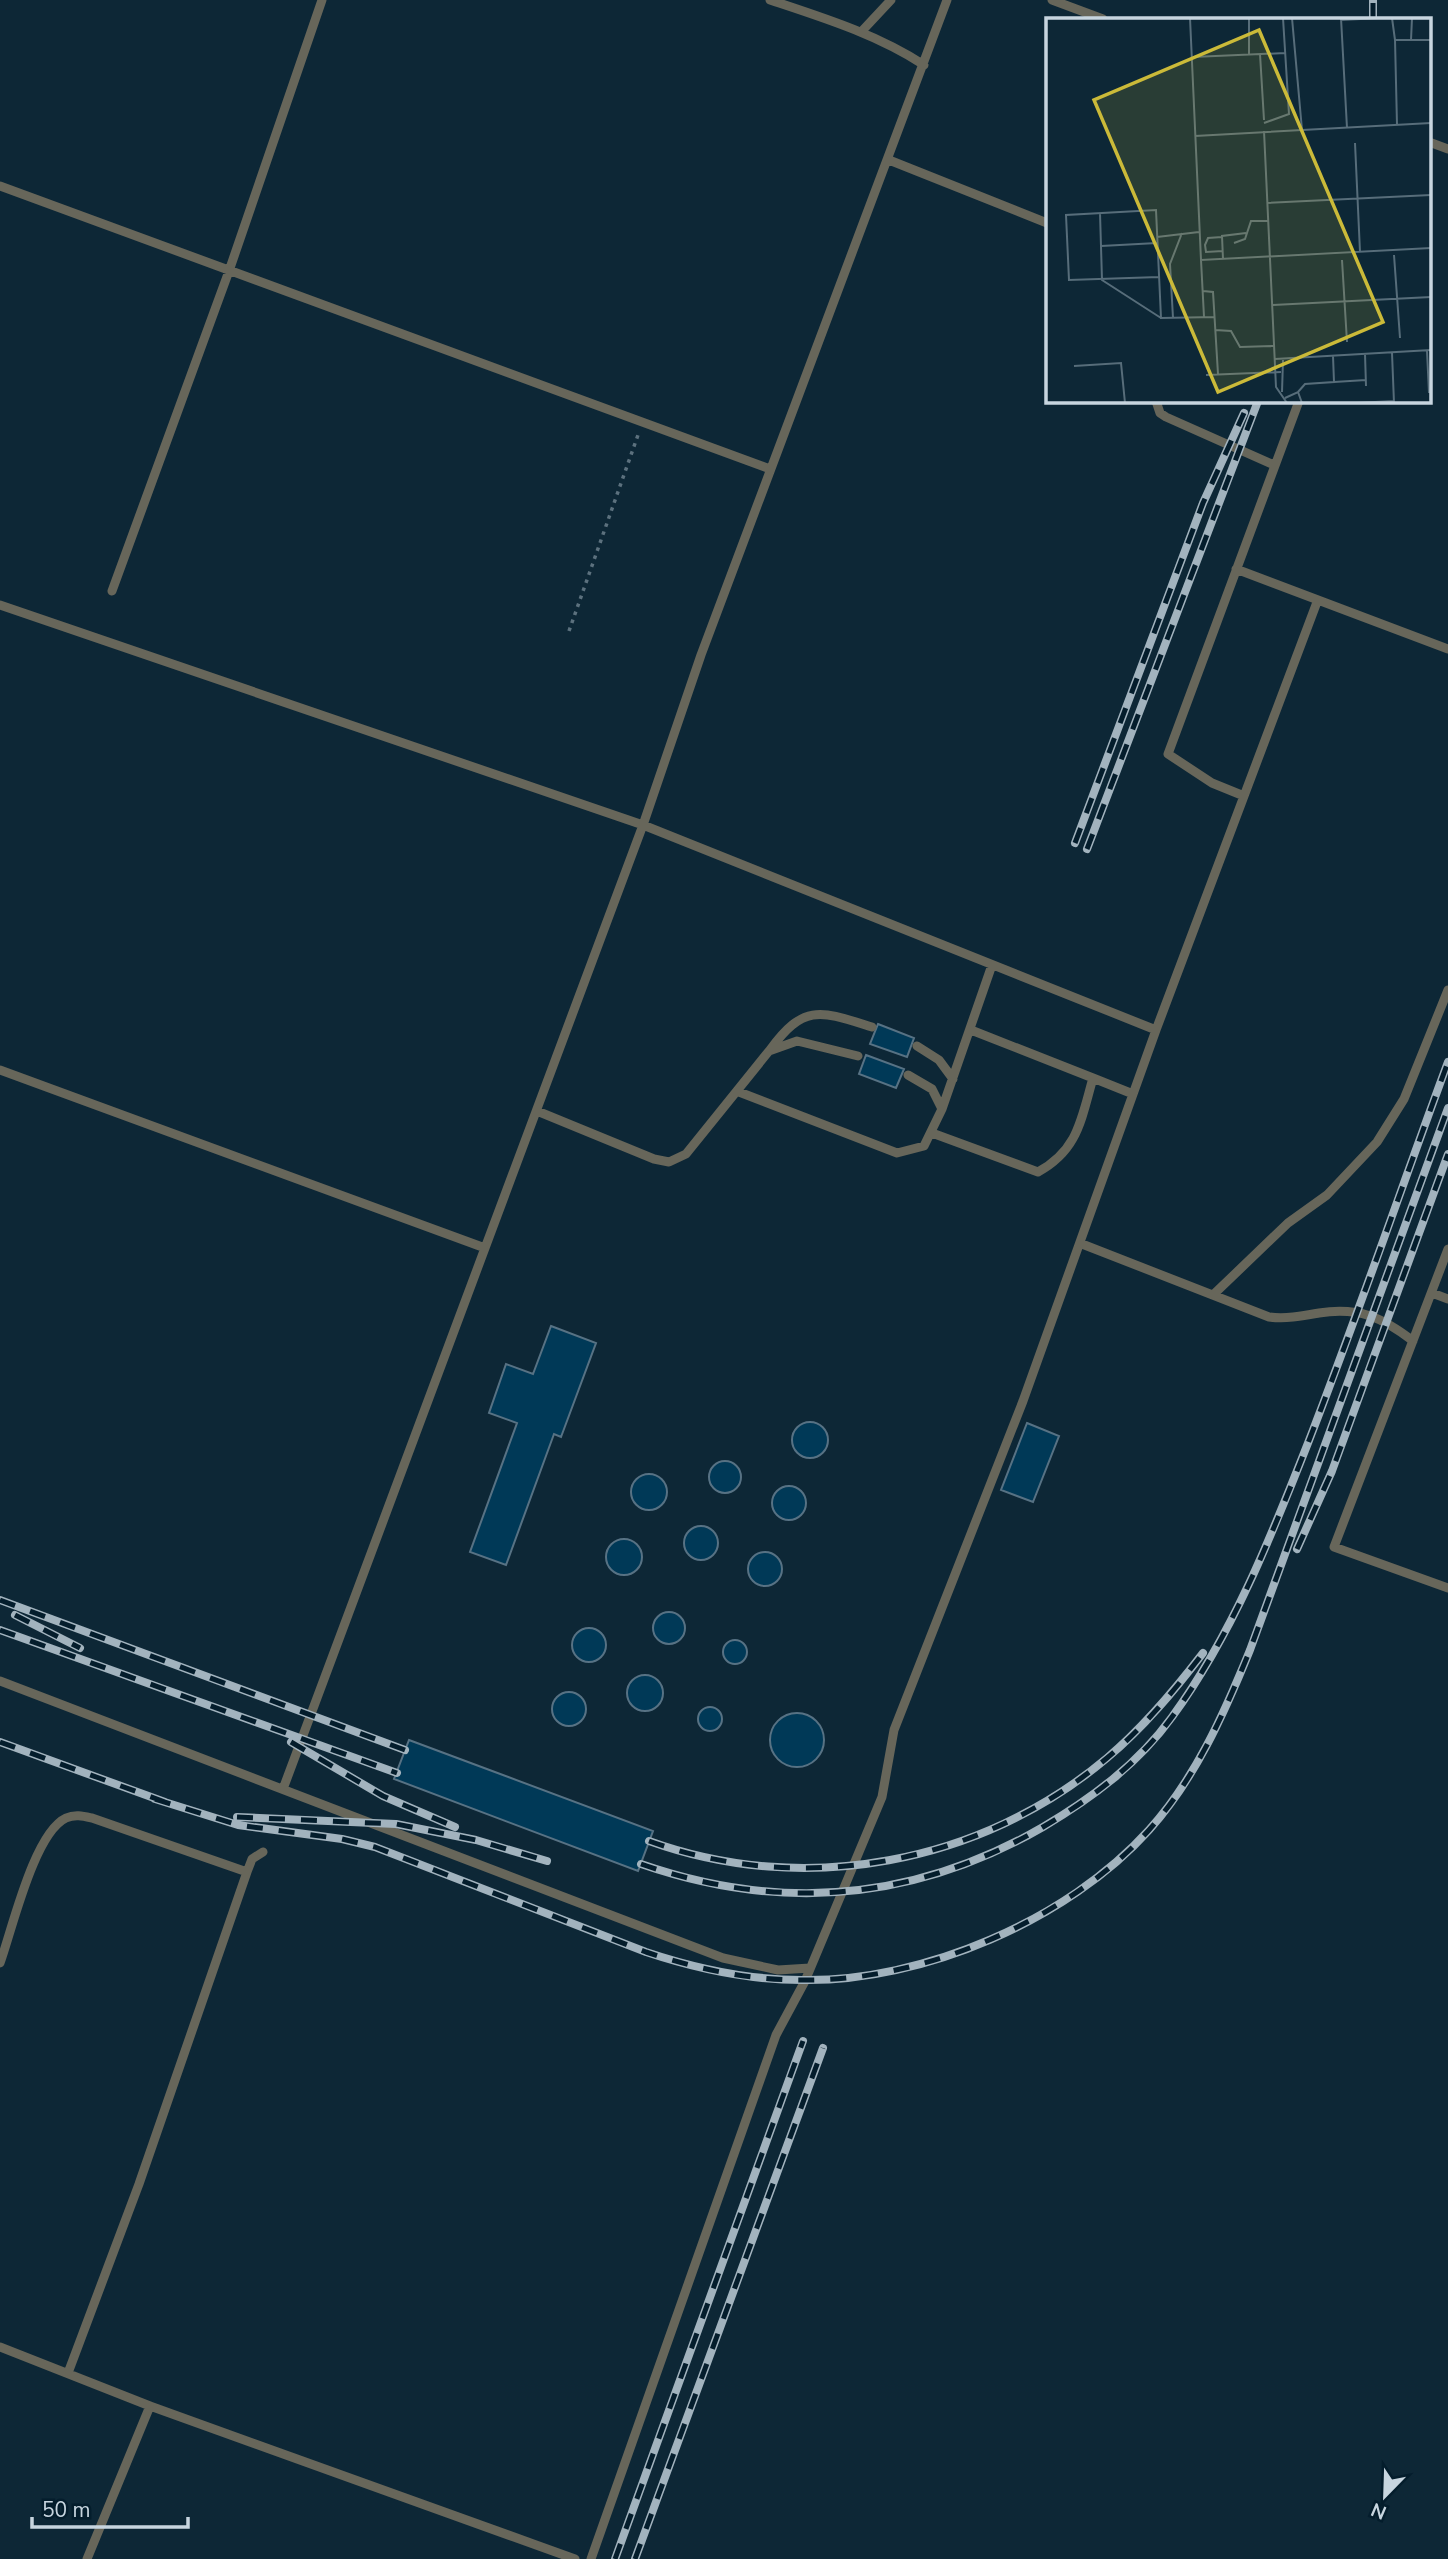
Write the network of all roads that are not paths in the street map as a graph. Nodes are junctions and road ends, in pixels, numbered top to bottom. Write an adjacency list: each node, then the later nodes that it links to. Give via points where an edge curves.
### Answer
1 (322, 0): 14 (lane)
2 (769, 0): 7 (lane)
3 (891, 0): 7 (lane)
4 (947, 0): 8 (lane)
5 (1052, 0): 6 (lane)
6 (1100, 18)
7 (862, 31): 8 (lane)
8 (924, 65): 11 (lane)
9 (1430, 142): 10 (lane)
10 (1448, 149)
11 (889, 160): 13 (lane); 18 (lane)
12 (0, 186): 14 (lane)
13 (1046, 223)
14 (229, 271): 18 (lane); 20 (lane)
15 (1156, 402): 17 (lane, via 1166,417)
16 (1299, 402): 17 (lane)
17 (1274, 465): 19 (lane)
18 (771, 469): 25 (lane)
19 (1236, 569): 21 (lane); 24 (lane, via 1168,754 1212,783)
20 (111, 591)
21 (1317, 602): 23 (lane); 24 (lane)
22 (0, 605): 25 (lane)
23 (1448, 649)
24 (1244, 796): 30 (lane)
25 (643, 825): 26 (lane); 41 (lane)
26 (992, 965): 29 (lane); 30 (lane)
27 (1448, 990): 47 (lane, via 1404,1099 1377,1142 1327,1195 1288,1223)
28 (872, 1027): 32 (lane, via 833,1015 807,1015 787,1026)
29 (971, 1030): 36 (lane); 37 (lane)
30 (1156, 1030): 39 (lane)
31 (917, 1046): 37 (lane, via 939,1060)
32 (769, 1051): 33 (lane, via 797,1041); 38 (lane)
33 (858, 1056)
34 (0, 1070): 44 (lane)
35 (908, 1075): 40 (lane, via 932,1089)
36 (1094, 1078): 39 (lane); 42 (lane, via 1072,1139 1059,1160 1038,1172)
37 (953, 1079): 40 (lane)
38 (739, 1092): 41 (lane, via 686,1154 669,1162); 42 (lane, via 897,1153 923,1146)
39 (1133, 1094): 43 (lane)
40 (942, 1109): 42 (lane)
41 (537, 1111): 44 (lane)
42 (932, 1133)
43 (1082, 1244): 47 (lane); 56 (lane, via 894,1730 881,1797)
44 (485, 1248): 52 (lane)
45 (1448, 1249): 46 (lane)
46 (1432, 1293): 48 (lane); 49 (lane)
47 (1214, 1294): 49 (lane, via 1269,1317 1356,1312 1387,1321)
48 (1448, 1299)
49 (1413, 1341): 50 (lane, via 1334,1548)
50 (1448, 1588)
51 (1, 1683): 52 (lane)
52 (284, 1789): 56 (lane, via 723,1958 778,1970)
53 (263, 1852): 54 (lane, via 252,1859)
54 (247, 1872): 55 (lane, via 92,1818 65,1818 54,1826 39,1851); 58 (lane)
55 (0, 1963)
56 (810, 1968): 62 (lane, via 776,2035)
57 (0, 2347): 58 (lane)
58 (68, 2373): 59 (lane)
59 (150, 2406): 60 (lane); 61 (lane)
60 (87, 2559)
61 (575, 2559)
62 (591, 2559)

